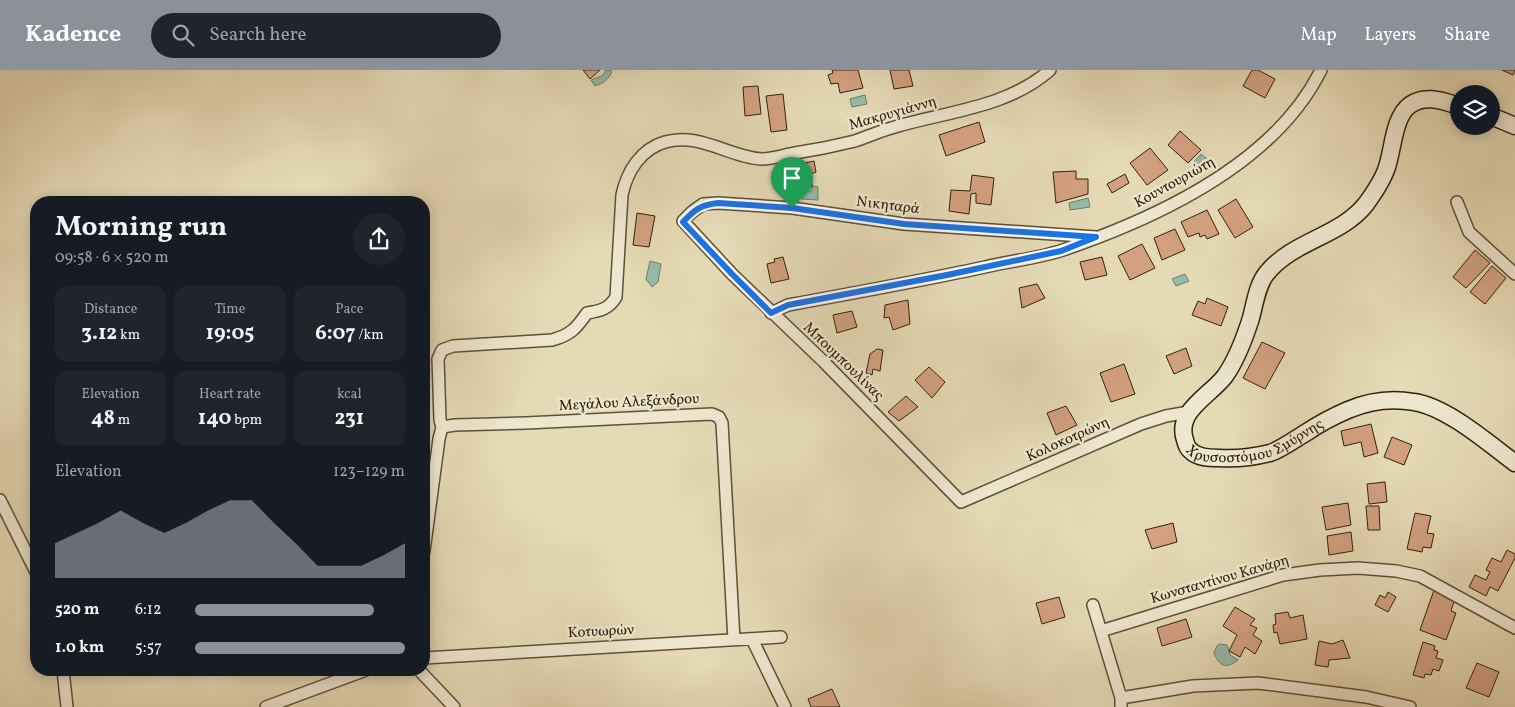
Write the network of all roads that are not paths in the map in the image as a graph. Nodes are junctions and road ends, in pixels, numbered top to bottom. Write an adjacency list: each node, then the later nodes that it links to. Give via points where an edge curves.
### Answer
1 (1050, 70): 12 (street, Μακρυγιάννη, via 1029,86 1003,98 854,141 764,159 736,154 699,141 676,140 652,148 641,156 625,179 616,297 611,305 601,311 586,313 565,337 452,346 442,350 438,359)
2 (1320, 70): 8 (street, Κουντουριώτη, via 1301,102 1279,129 1248,157 1156,214)
3 (1450, 103): 11 (street, Χρυσοστόμου Σμύρνης, via 1433,98 1420,99 1404,110 1387,168 1366,204 1353,219 1294,250 1266,274 1243,341 1226,374)
4 (1500, 120): 5 (street)
5 (1515, 126)
6 (1457, 202): 9 (street, via 1469,232)
7 (683, 222): 8 (street, Νικηταρά, via 704,204 718,203 792,208 904,224); 10 (street, Μπουμπουλίνας)
8 (1096, 237): 10 (street, Κουντουριώτη, via 1061,251 788,305)
9 (1515, 274)
10 (771, 313): 16 (street, Μπουμπουλίνας, via 823,361)
11 (1189, 412): 13 (street, Χρυσοστόμου Σμύρνης, via 1183,436 1190,451 1198,456 1226,458 1271,452 1348,409 1365,404 1397,400 1417,402 1462,424); 16 (street, Κολοκοτρώνη, via 1141,424)
12 (442, 427): 14 (street); 23 (street, Μεγάλου Αλεξάνδρου, via 712,414 719,417 722,423)
13 (1515, 463)
14 (430, 488)
15 (0, 500): 17 (street)
16 (961, 502)
17 (30, 560)
18 (1093, 605): 20 (street)
19 (1515, 628): 20 (street, Κωνσταντίνου Κανάρη, via 1420,576 1358,568 1283,575)
20 (1101, 630): 28 (street)
21 (781, 638): 22 (street, Κοτυωρών)
22 (752, 639): 23 (street, Κοτυωρών); 32 (street)
23 (734, 640): 24 (street, Κοτυωρών)
24 (430, 658)
25 (64, 676): 29 (street)
26 (350, 676): 30 (street)
27 (425, 676): 31 (street)
28 (1121, 702): 33 (street, via 1193,686 1258,683 1366,697)
29 (67, 707)
30 (266, 707)
31 (454, 707)
32 (785, 707)
33 (1410, 707)

